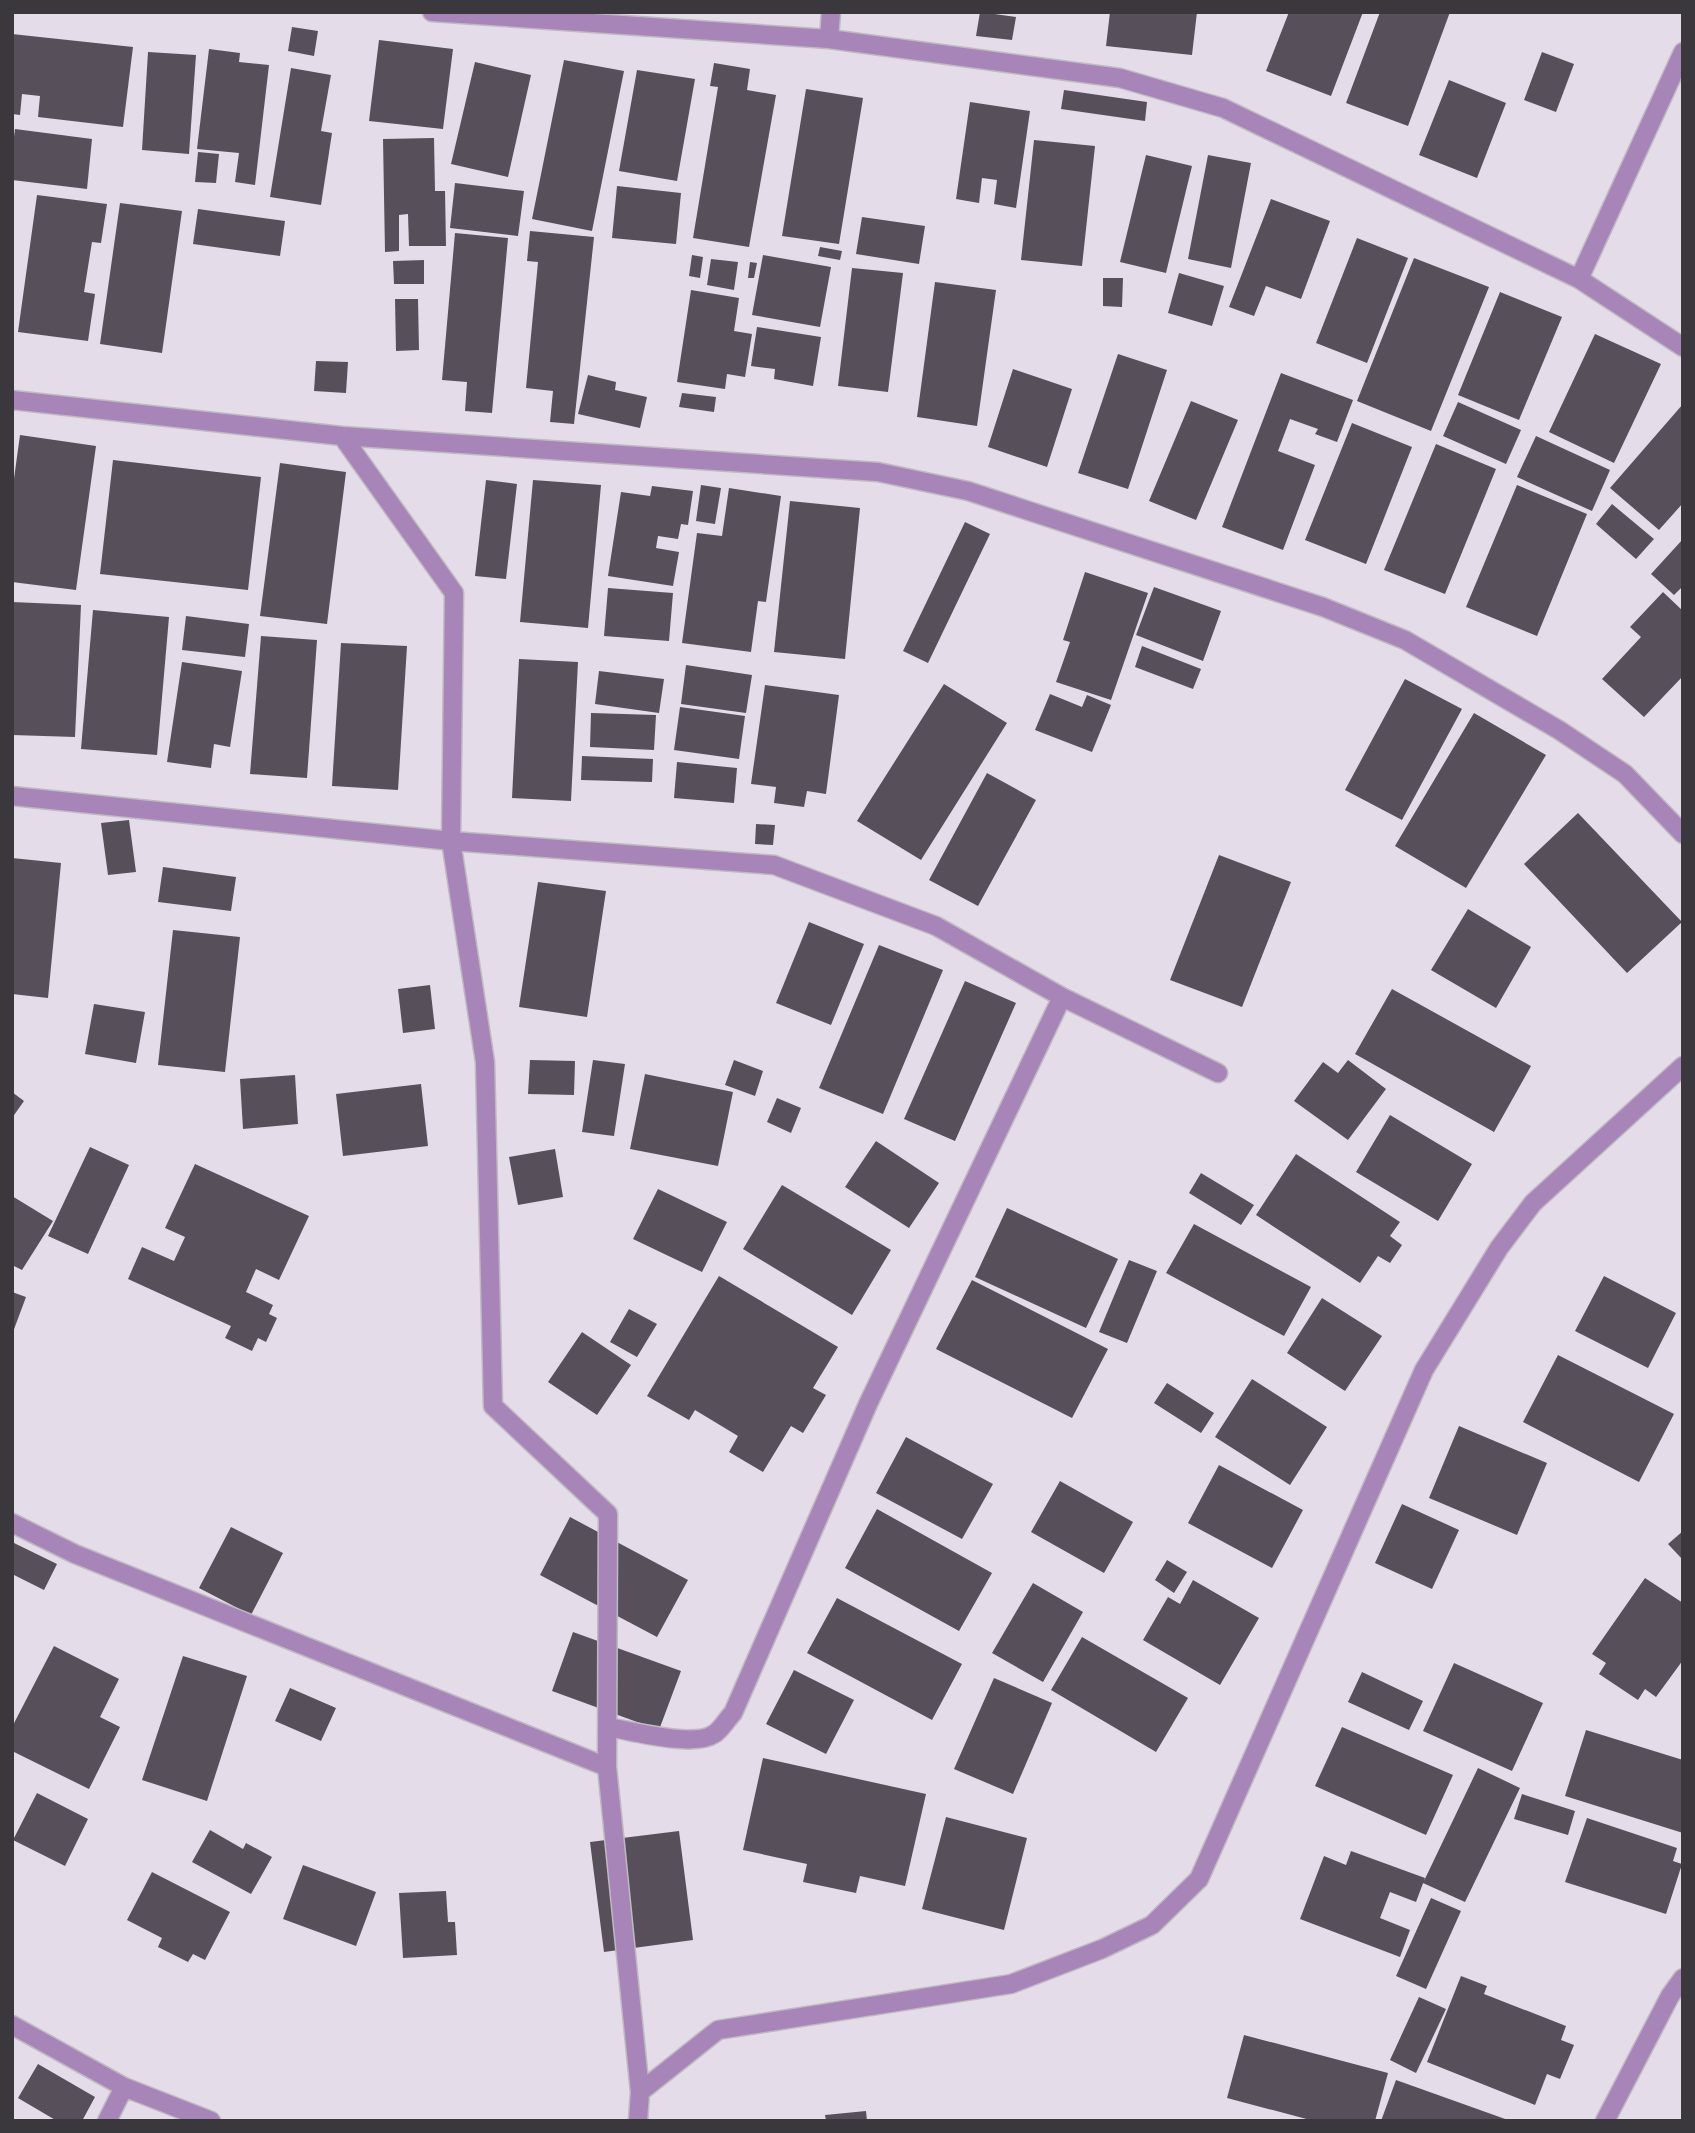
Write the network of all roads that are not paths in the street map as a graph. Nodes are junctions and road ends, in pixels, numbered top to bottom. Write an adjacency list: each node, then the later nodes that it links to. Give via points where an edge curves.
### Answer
1 (432, 12): 3 (street)
2 (831, 12): 3 (street)
3 (829, 39): 5 (street, via 1120,78 1223,108)
4 (1683, 52): 5 (street)
5 (1579, 279): 6 (street)
6 (1683, 347)
7 (12, 400): 8 (street)
8 (342, 436): 10 (street, via 878,472 968,491 1323,607 1405,640 1625,774); 11 (street, via 454,593)
9 (12, 796): 11 (street)
10 (1683, 834)
11 (452, 841): 12 (street, via 775,865 936,926); 16 (street, via 485,1062 493,1406 608,1514)
12 (1062, 997): 14 (street); 16 (street, via 868,1404 733,1713 714,1734 698,1739)
13 (1683, 1066): 21 (street, via 1533,1203 1499,1248 1424,1370 1199,1879 1152,1925 1011,1984 718,2030)
14 (1218, 1073)
15 (12, 1523): 17 (street, via 75,1554)
16 (608, 1727): 17 (street)
17 (607, 1767): 21 (street)
18 (1683, 1978): 25 (street)
19 (12, 2025): 20 (street)
20 (124, 2087): 22 (street); 23 (street)
21 (640, 2092): 24 (street)
22 (107, 2121)
23 (211, 2121)
24 (638, 2121)
25 (1605, 2121)

